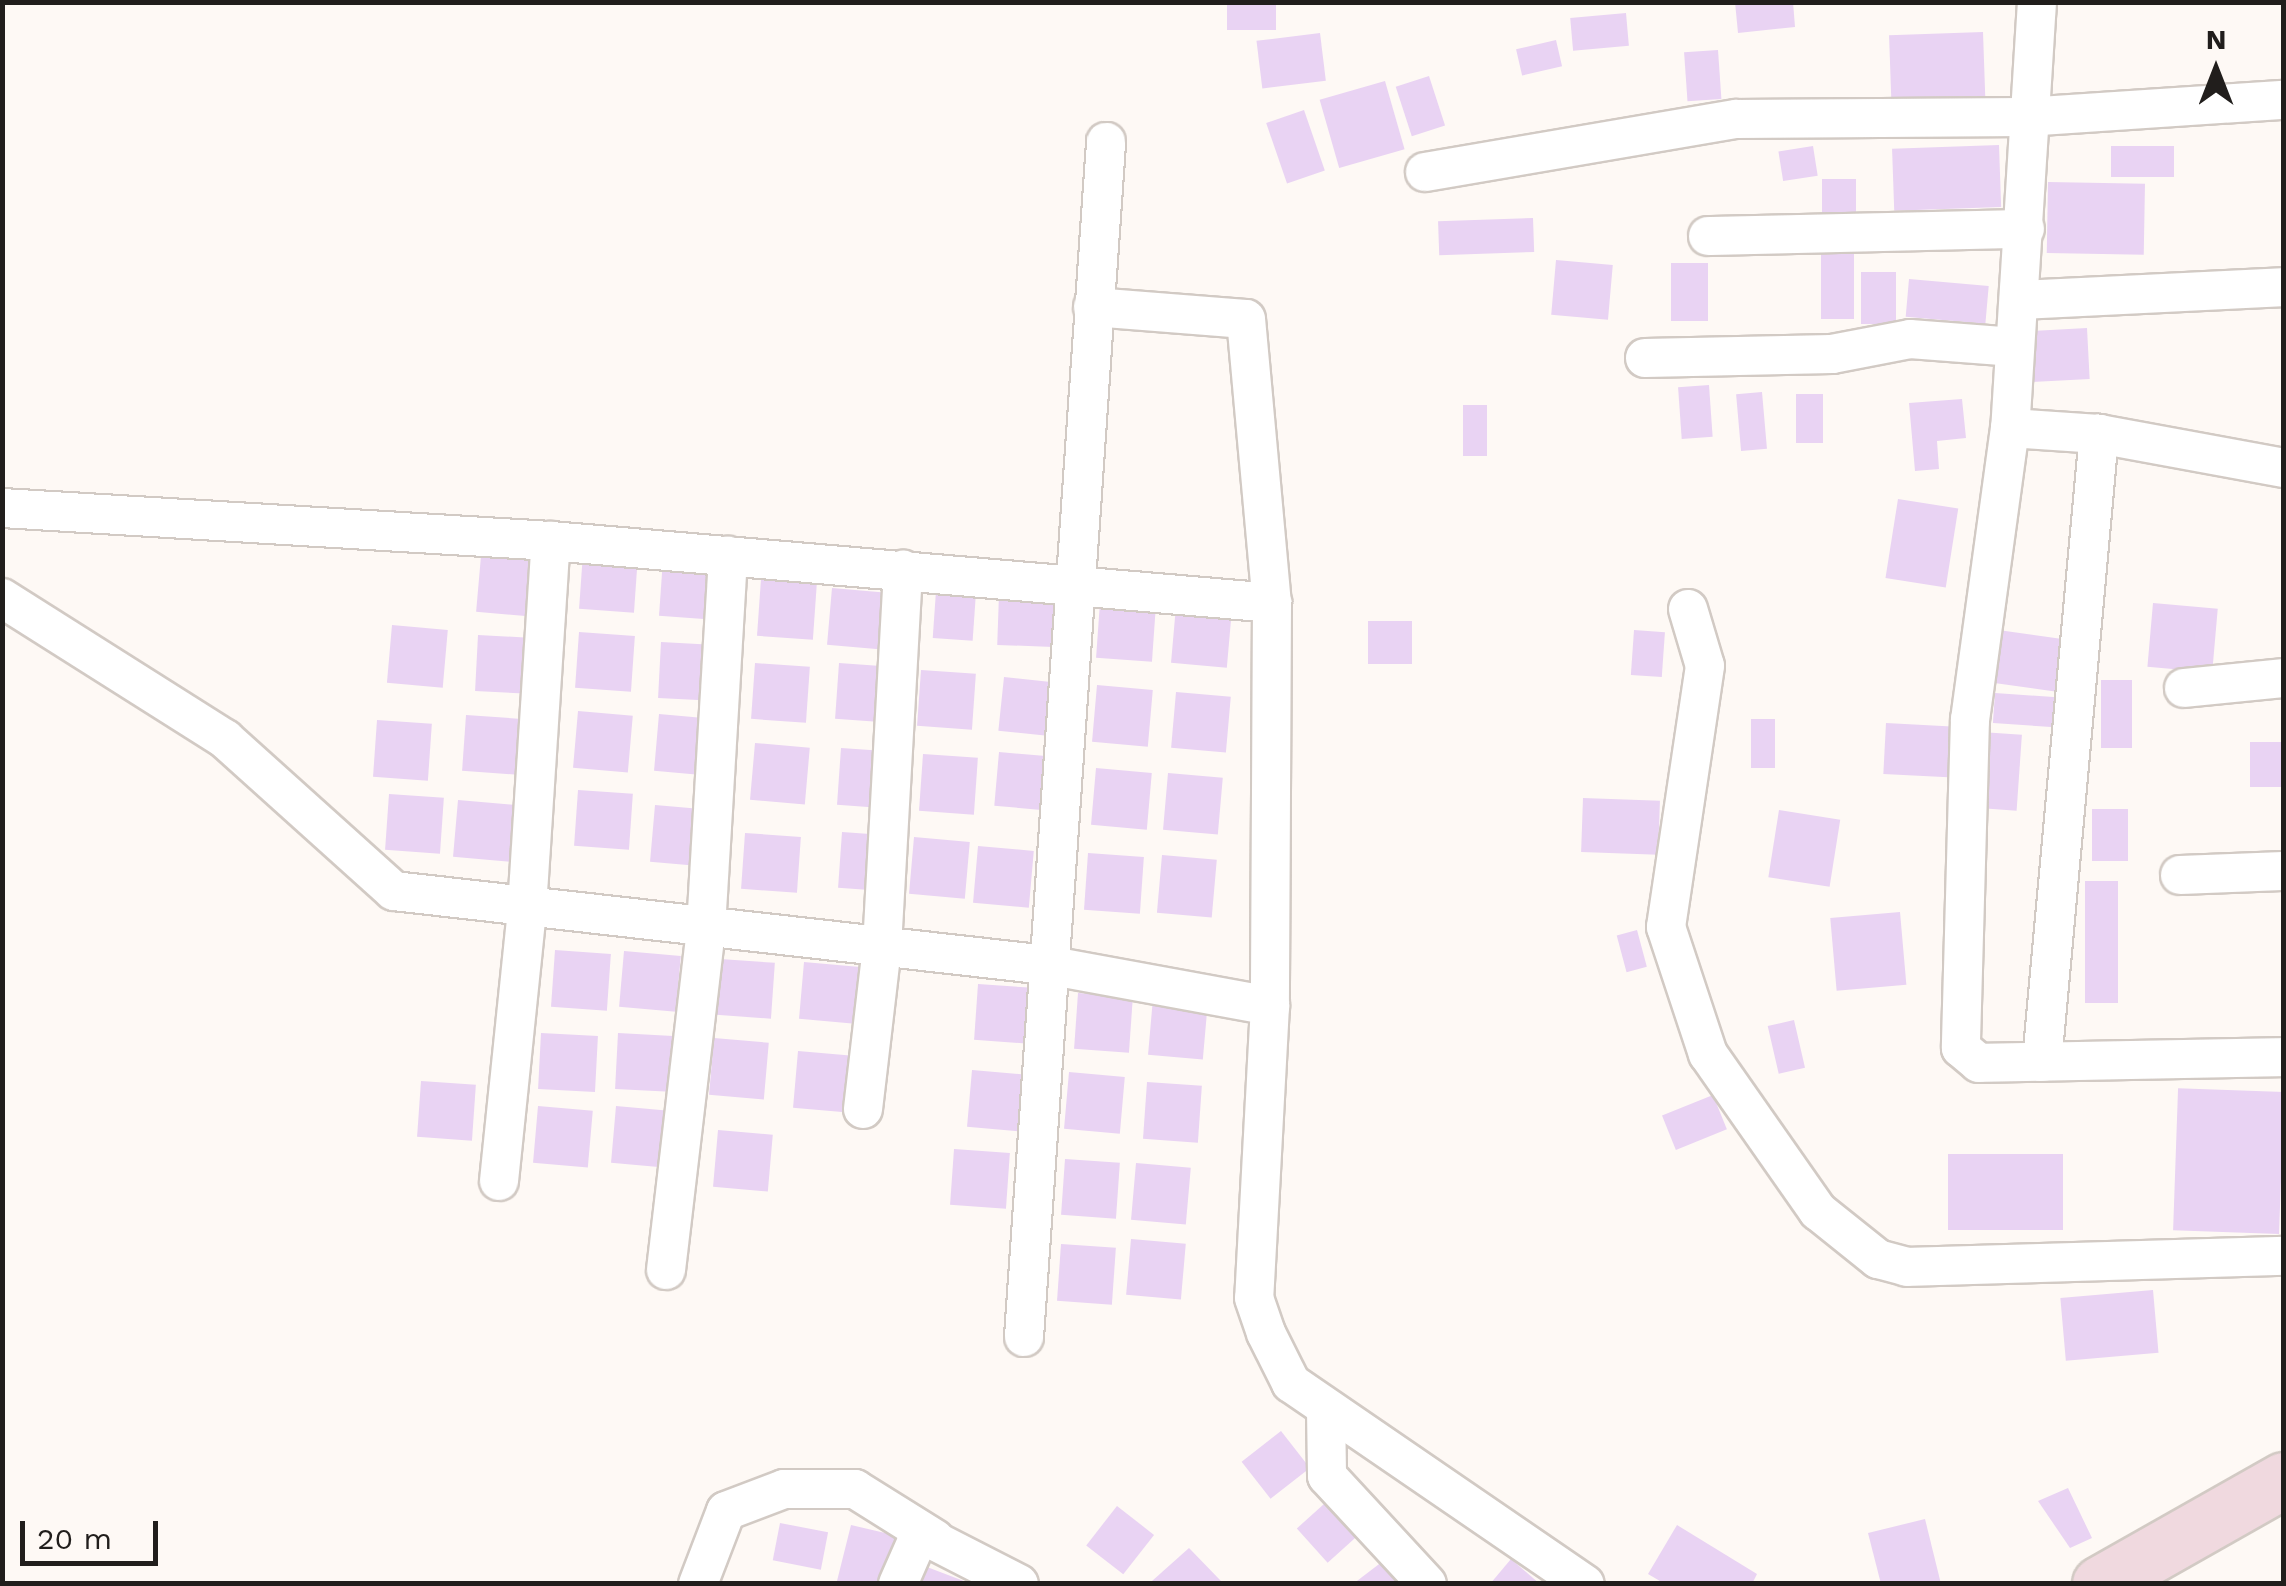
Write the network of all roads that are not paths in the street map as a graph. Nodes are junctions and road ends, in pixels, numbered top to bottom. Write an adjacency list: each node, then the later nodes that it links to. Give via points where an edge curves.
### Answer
1 (2037, 2): 3 (street)
2 (2284, 100): 3 (street)
3 (2024, 118): 5 (street, via 1736,119); 6 (street)
4 (1106, 142): 10 (street)
5 (1426, 172)
6 (2024, 229): 7 (street); 9 (street)
7 (1708, 236)
8 (2284, 287): 9 (street)
9 (2019, 300): 11 (street)
10 (1094, 307): 20 (street); 22 (street, via 1246,319)
11 (2015, 347): 12 (street, via 1910,339 1832,354); 13 (street)
12 (1644, 358)
13 (2010, 428): 14 (street); 34 (street, via 1970,719 1959,1033 1960,1048 1979,1063)
14 (2099, 434): 15 (street); 34 (street)
15 (2284, 468)
16 (2, 508): 17 (street)
17 (551, 541): 18 (street); 28 (street)
18 (728, 556): 19 (street); 29 (street)
19 (902, 570): 20 (street); 30 (street)
20 (1075, 585): 22 (street); 31 (street)
21 (2, 598): 28 (street, via 226,738 394,890)
22 (1272, 603): 32 (street)
23 (1688, 610): 37 (street, via 1705,666 1666,927 1708,1054 1818,1211 1878,1259 1907,1267)
24 (2284, 678): 25 (street)
25 (2184, 688)
26 (2284, 871): 27 (street)
27 (2180, 874)
28 (527, 908): 29 (street); 36 (street)
29 (706, 928): 30 (street); 38 (street)
30 (882, 947): 31 (street); 35 (street)
31 (1047, 966): 32 (street); 39 (street)
32 (1270, 1006): 40 (street, via 1254,1298 1291,1383)
33 (2284, 1057): 34 (street)
34 (2042, 1062)
35 (863, 1109)
36 (498, 1181)
37 (2284, 1256)
38 (666, 1270)
39 (1024, 1337)
40 (1326, 1410): 46 (street, via 1327,1476); 47 (street)
41 (2284, 1480): 48 (street)
42 (936, 1539): 43 (street, via 854,1489 784,1489 726,1511); 44 (street, via 916,1543); 45 (street)
43 (698, 1584)
44 (898, 1584)
45 (1020, 1584)
46 (1428, 1584)
47 (1585, 1584)
48 (2100, 1584)

